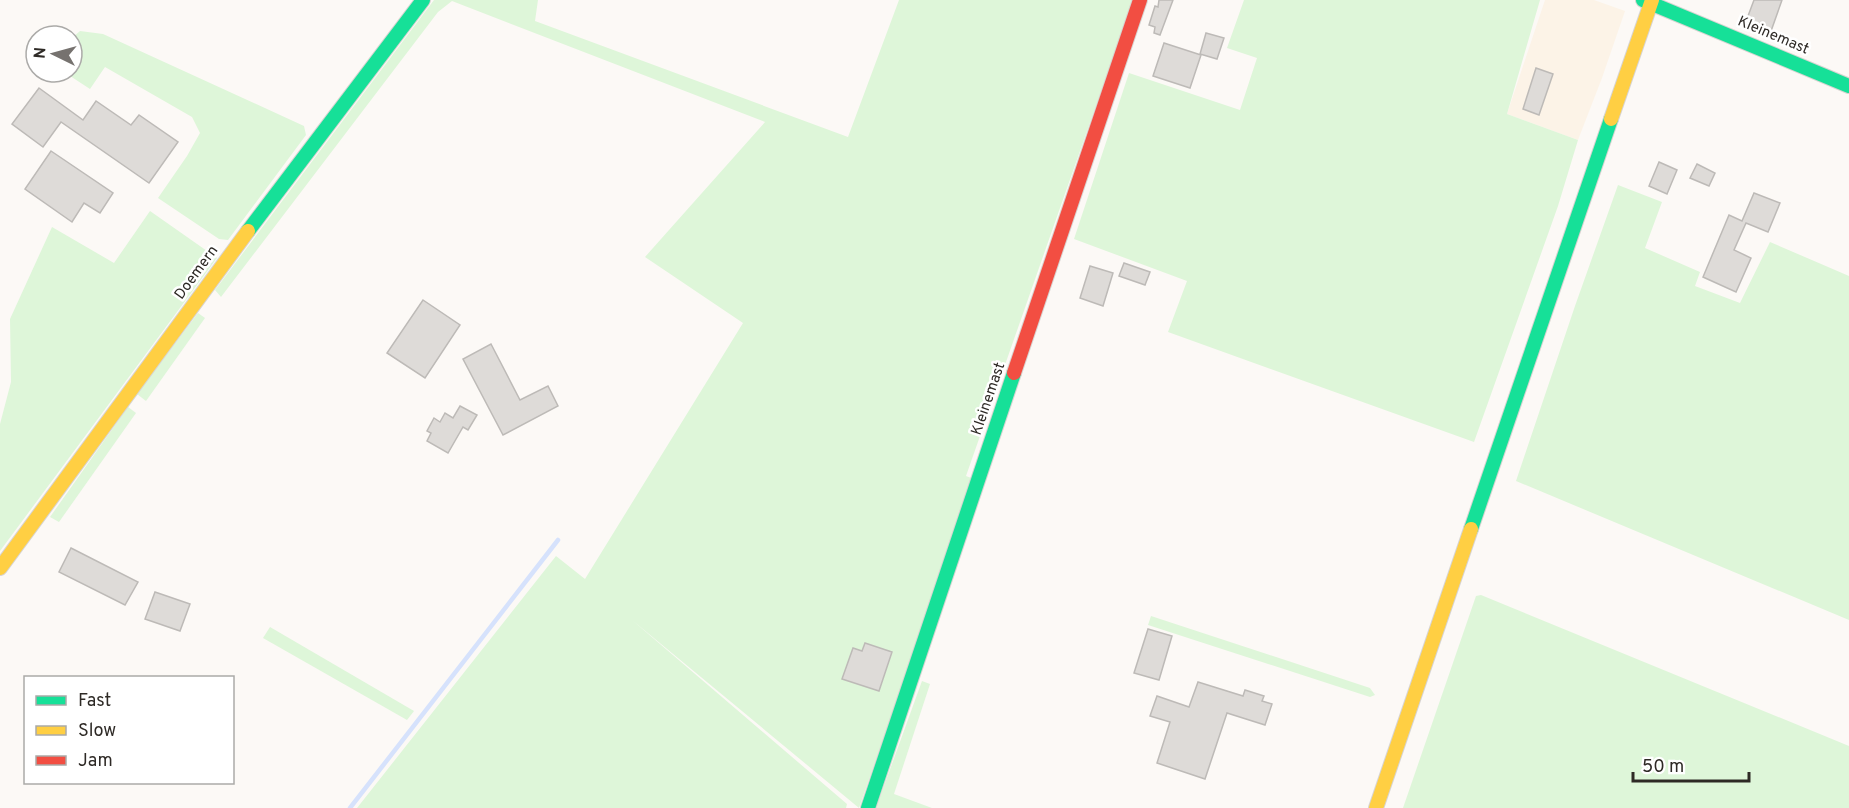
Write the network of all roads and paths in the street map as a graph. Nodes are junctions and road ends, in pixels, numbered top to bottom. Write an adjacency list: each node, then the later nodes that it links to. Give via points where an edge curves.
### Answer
1 (423, 0): 5 (street, Doemern)
2 (1140, 0): 6 (street, Kleinemast)
3 (1649, 1): 4 (street, Kleinemast); 7 (street)
4 (1849, 86)
5 (0, 568)
6 (868, 808)
7 (1376, 808)

